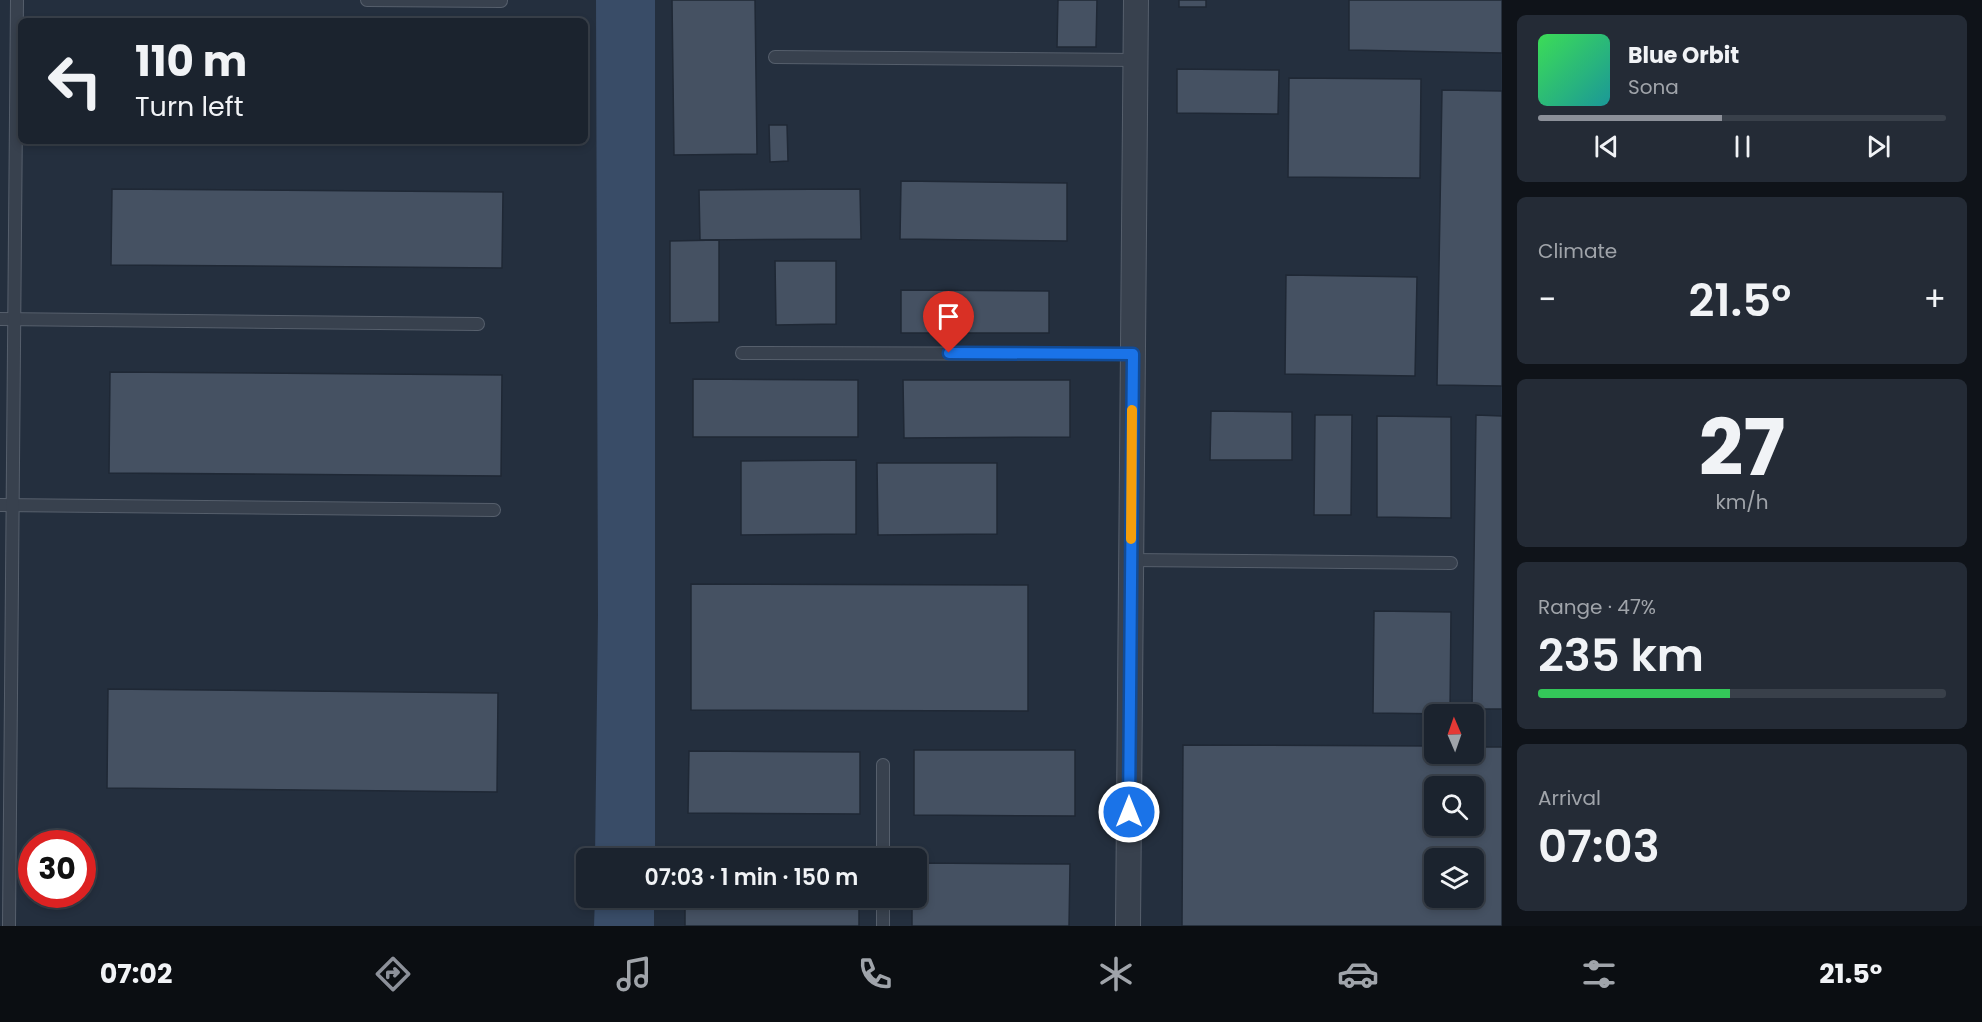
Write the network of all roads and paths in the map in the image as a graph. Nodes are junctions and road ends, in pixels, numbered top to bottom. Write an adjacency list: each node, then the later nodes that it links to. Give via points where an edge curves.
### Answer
1 (17, 0): 8 (lane)
2 (368, 0): 4 (lane)
3 (1136, 0): 6 (street)
4 (501, 1)
5 (775, 57): 6 (lane)
6 (1136, 60): 11 (street)
7 (0, 319): 8 (lane)
8 (15, 319): 9 (lane); 12 (lane)
9 (478, 324)
10 (742, 353): 11 (lane)
11 (1133, 354): 14 (street)
12 (6, 505): 13 (lane); 19 (lane)
13 (494, 510)
14 (1131, 560): 15 (lane); 21 (street)
15 (1451, 563)
16 (883, 765): 17 (lane)
17 (883, 848)
18 (883, 908): 20 (lane)
19 (9, 926)
20 (883, 926)
21 (1128, 926)

